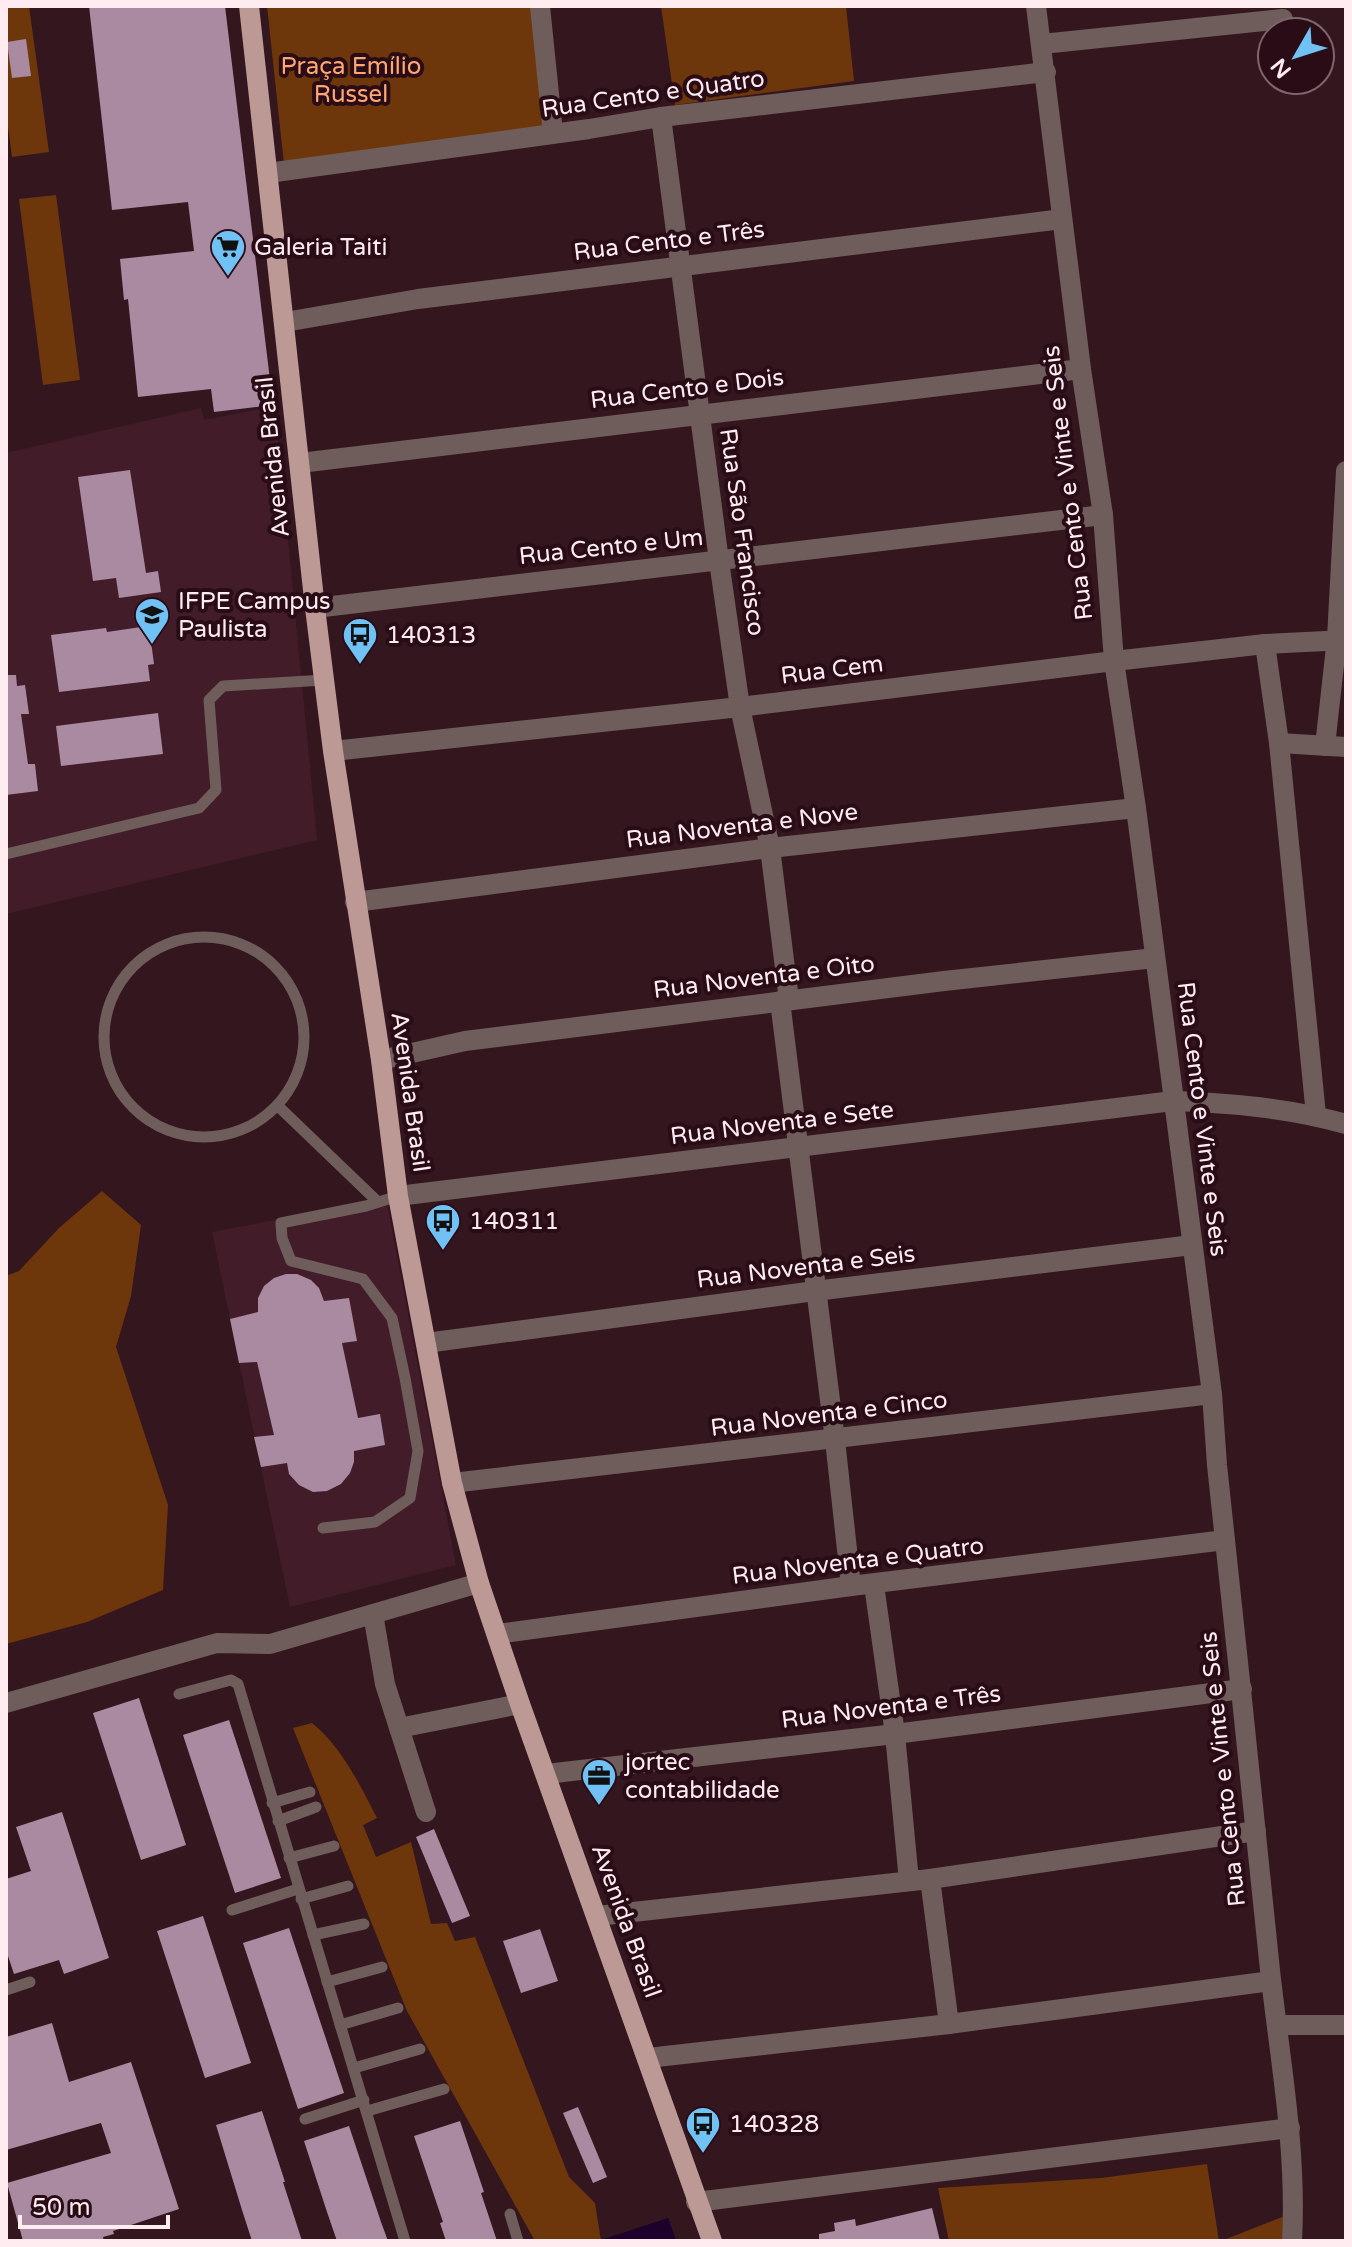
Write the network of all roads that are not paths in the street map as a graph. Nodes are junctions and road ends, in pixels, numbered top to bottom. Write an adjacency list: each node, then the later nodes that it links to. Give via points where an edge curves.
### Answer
1 (249, 6): 9 (main road, Avenida Brasil)
2 (540, 6): 8 (street)
3 (1036, 6): 5 (street, Rua Cento e Vinte e Seis)
4 (1256, 22): 5 (street)
5 (1042, 44): 6 (street, Rua Cento e Vinte e Seis)
6 (1046, 72): 7 (street, Rua Cento e Quatro); 10 (street, Rua Cento e Vinte e Seis)
7 (661, 117): 8 (street, Rua Cento e Quatro); 11 (street, Rua São Francisco)
8 (553, 133): 9 (street, Rua Cento e Quatro)
9 (268, 173): 12 (main road, Avenida Brasil)
10 (1062, 219): 11 (street, Rua Cento e Três); 13 (street, Rua Cento e Vinte e Seis)
11 (679, 267): 12 (street, Rua Cento e Três, via 418,299); 14 (street, Rua São Francisco)
12 (285, 322): 15 (main road, Avenida Brasil)
13 (1081, 369): 14 (street, Rua Cento e Dois); 17 (street, Rua Cento e Vinte e Seis)
14 (700, 414): 15 (street, Rua Cento e Dois); 19 (street, Rua São Francisco)
15 (300, 463): 20 (main road, Avenida Brasil)
16 (1346, 471): 18 (street)
17 (1103, 515): 19 (street, Rua Cento e Um); 23 (street, Rua Cento e Vinte e Seis)
18 (1344, 546): 21 (street)
19 (719, 561): 20 (street, Rua Cento e Um); 25 (street, Rua São Francisco)
20 (315, 608): 24 (main road, Avenida Brasil)
21 (1342, 639): 22 (street, Rua Cem); 27 (street)
22 (1265, 644): 23 (street, Rua Cem); 26 (street)
23 (1114, 661): 25 (street, Rua Cem); 29 (street, Rua Cento e Vinte e Seis)
24 (324, 680): 28 (main road, Avenida Brasil); 31 (lane, via 223,686 209,700 216,790 199,808)
25 (740, 707): 28 (street, Rua Cem); 30 (street, Rua São Francisco)
26 (1279, 743): 27 (street); 38 (street)
27 (1336, 746)
28 (333, 751): 32 (main road, Avenida Brasil)
29 (1136, 808): 30 (street, Rua Noventa e Nove); 33 (street, Rua Cento e Vinte e Seis)
30 (770, 848): 32 (street, Rua Noventa e Nove); 34 (street, Rua São Francisco)
31 (6, 854)
32 (355, 902): 35 (main road, Avenida Brasil)
33 (1155, 958): 34 (street, Rua Noventa e Oito); 36 (street, Rua Cento e Vinte e Seis)
34 (784, 1000): 35 (street, Rua Noventa e Oito, via 465,1041); 40 (street, Rua São Francisco)
35 (381, 1060): 41 (main road, Avenida Brasil)
36 (1173, 1101): 38 (street, Rua Noventa e Sete); 40 (street, Rua Noventa e Sete); 42 (street, Rua Cento e Vinte e Seis)
37 (278, 1106): 37 (lane, via 296,1079 304,1047 302,1014 289,984 267,959 239,943 207,936 174,941 145,955 122,978 107,1008 103,1042 110,1074 122,1094 154,1125 186,1136 220,1137 252,1126); 41 (lane)
38 (1316, 1115): 39 (street, Rua Noventa e Sete)
39 (1346, 1124)
40 (798, 1147): 41 (street, Rua Noventa e Sete); 43 (street, Rua São Francisco)
41 (388, 1199): 44 (main road, Avenida Brasil); 48 (lane, via 281,1223 291,1261 363,1279 392,1318 418,1451 410,1498 375,1522)
42 (1192, 1245): 43 (street, Rua Noventa e Seis); 45 (street, Rua Cento e Vinte e Seis)
43 (815, 1291): 44 (street, Rua Noventa e Seis); 46 (street, Rua São Francisco)
44 (426, 1343): 47 (main road, Avenida Brasil)
45 (1212, 1394): 46 (street, Rua Noventa e Cinco); 49 (street, Rua Cento e Vinte e Seis)
46 (835, 1440): 47 (street, Rua Noventa e Cinco); 52 (street, Rua São Francisco)
47 (452, 1483): 50 (main road, Avenida Brasil)
48 (323, 1528)
49 (1225, 1540): 51 (street, Rua Noventa e Quatro); 55 (street, Rua Cento e Vinte e Seis)
50 (479, 1583): 53 (street); 54 (main road, Avenida Brasil)
51 (874, 1585): 52 (street, Rua Noventa e Quatro); 60 (street)
52 (851, 1586): 54 (street, Rua Noventa e Quatro)
53 (373, 1614): 57 (street, via 270,1644 217,1643); 59 (street)
54 (497, 1634): 58 (main road, Avenida Brasil)
55 (1242, 1689): 60 (street, Rua Noventa e Três); 67 (street, Rua Cento e Vinte e Seis)
56 (179, 1694): 63 (lane, via 231,1680 238,1684)
57 (6, 1703)
58 (520, 1704): 59 (street); 61 (main road, Avenida Brasil)
59 (399, 1728): 65 (street)
60 (895, 1734): 61 (street, Rua Noventa e Três); 70 (street)
61 (546, 1774): 74 (main road, Avenida Brasil)
62 (310, 1792): 63 (lane)
63 (272, 1803): 66 (lane)
64 (316, 1807): 66 (lane)
65 (426, 1812)
66 (278, 1821): 69 (lane)
67 (1256, 1831): 70 (street); 78 (street, Rua Cento e Vinte e Seis)
68 (334, 1846): 69 (lane)
69 (289, 1858): 72 (lane)
70 (919, 1880): 74 (street); 83 (street)
71 (348, 1886): 72 (lane)
72 (300, 1894): 73 (lane); 76 (lane)
73 (232, 1910)
74 (597, 1916): 88 (main road, Avenida Brasil)
75 (364, 1924): 76 (lane)
76 (313, 1935): 80 (lane)
77 (382, 1967): 80 (lane)
78 (1271, 1981): 83 (street); 85 (street, Rua Cento e Vinte e Seis)
79 (30, 1982): 81 (lane)
80 (327, 1982): 84 (lane)
81 (6, 1990)
82 (398, 2008): 84 (lane)
83 (949, 2024): 88 (street)
84 (340, 2025): 89 (lane)
85 (1278, 2025): 86 (street); 93 (street, Rua Cento e Vinte e Seis)
86 (1346, 2025)
87 (420, 2049): 89 (lane)
88 (648, 2058): 94 (main road, Avenida Brasil)
89 (354, 2068): 91 (lane)
90 (444, 2089): 91 (lane)
91 (365, 2106): 92 (lane); 96 (lane)
92 (305, 2119)
93 (1290, 2128): 94 (street); 99 (street, Rua Cento e Vinte e Seis)
94 (696, 2202): 98 (main road, Avenida Brasil)
95 (510, 2214): 97 (lane)
96 (405, 2241)
97 (518, 2241)
98 (712, 2241)
99 (1292, 2241)

